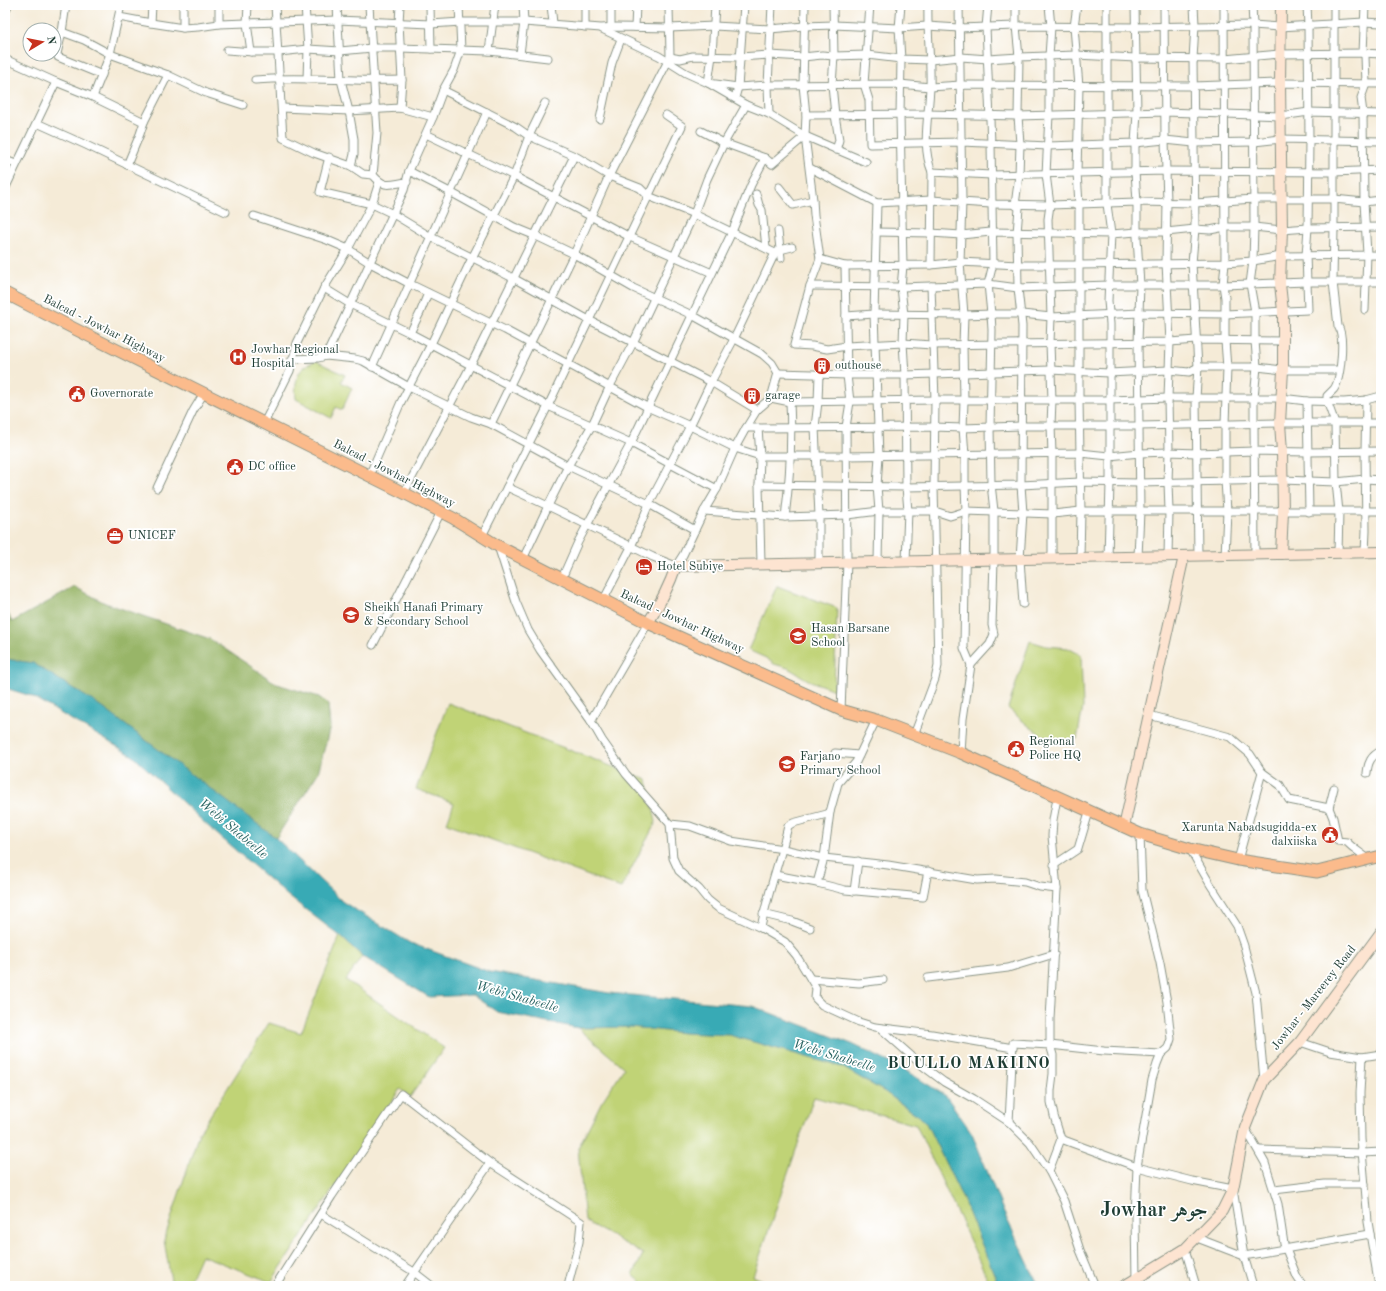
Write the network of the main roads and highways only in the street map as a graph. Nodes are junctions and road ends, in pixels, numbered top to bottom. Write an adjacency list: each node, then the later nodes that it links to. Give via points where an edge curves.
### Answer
1 (5, 293): 2 (main road, Balcad - Jowhar Highway, via 404,493 498,546 648,623 841,710 876,720 961,753 1140,834 1238,860 1317,872)
2 (1381, 856)

